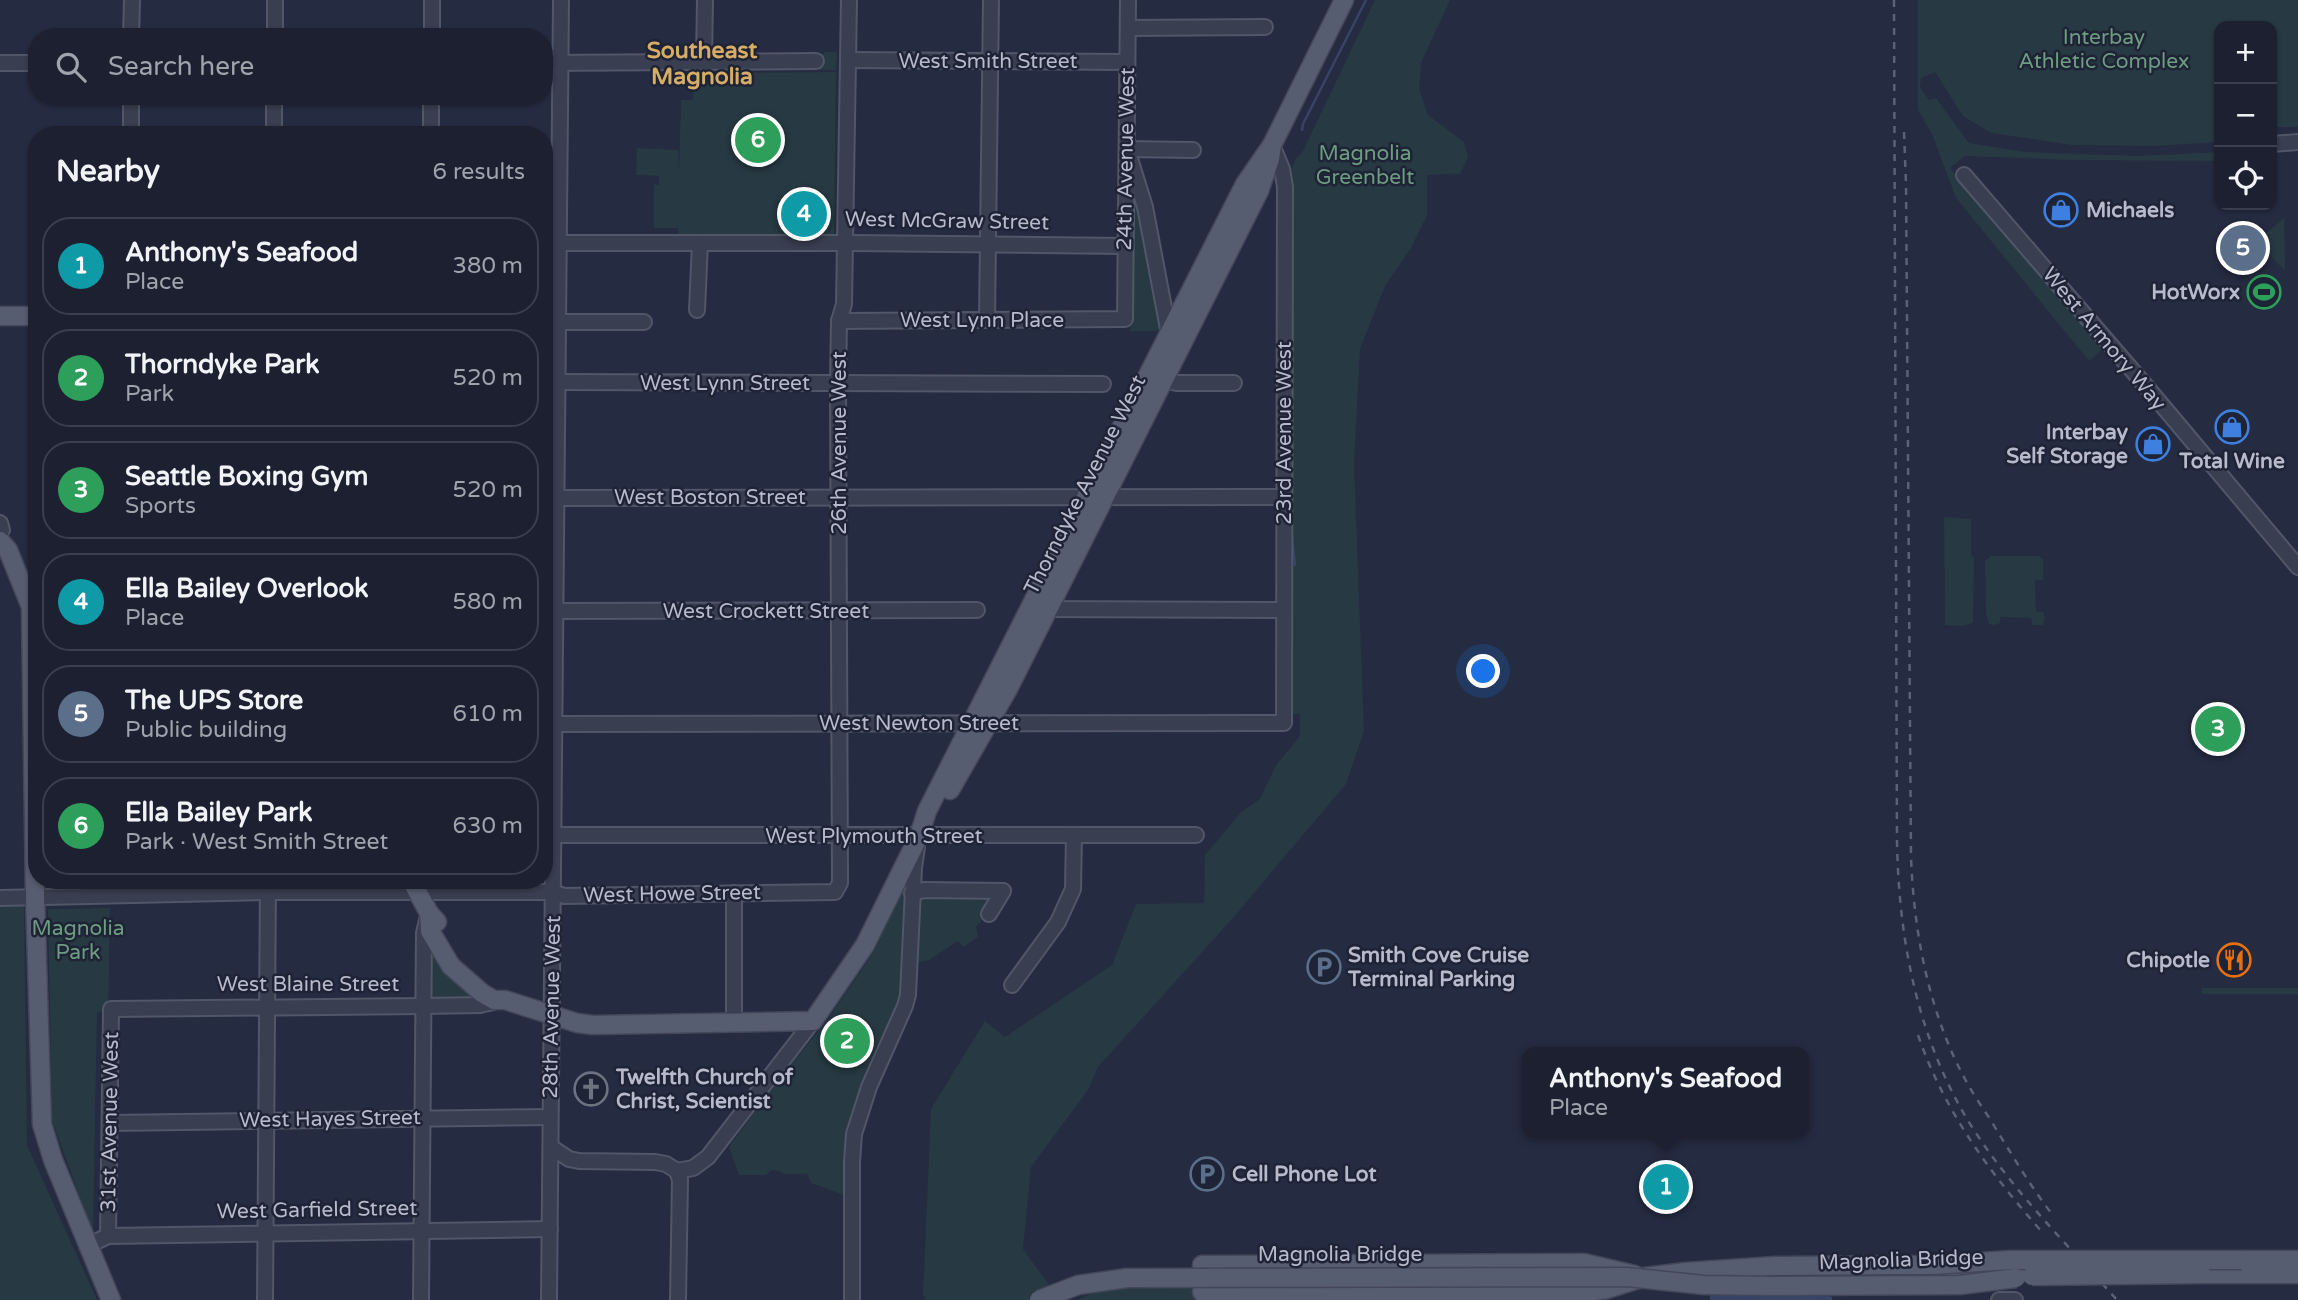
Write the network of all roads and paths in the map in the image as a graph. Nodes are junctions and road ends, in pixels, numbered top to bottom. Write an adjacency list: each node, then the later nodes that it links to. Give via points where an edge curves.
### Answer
1 (132, 0): 11 (street)
2 (275, 0): 12 (street)
3 (432, 0): 13 (street)
4 (561, 0): 23 (street, 28th Avenue West)
5 (705, 0): 15 (street)
6 (849, 0): 17 (street, 26th Avenue West)
7 (991, 0): 18 (street)
8 (1128, 0): 14 (street, 24th Avenue West)
9 (1344, 0): 32 (main road, Thorndyke Avenue West)
10 (1265, 27): 14 (street)
11 (131, 28)
12 (275, 28)
13 (432, 28)
14 (1128, 28): 21 (street, 24th Avenue West)
15 (704, 61): 16 (street); 23 (street)
16 (816, 61)
17 (849, 61): 18 (street, West Smith Street); 38 (street, 26th Avenue West)
18 (990, 61): 21 (street, West Smith Street); 39 (street)
19 (0, 62): 20 (street)
20 (28, 62)
21 (1127, 62): 33 (street, 24th Avenue West)
22 (553, 63): 23 (street)
23 (561, 63): 36 (street, 28th Avenue West)
24 (131, 105): 27 (street)
25 (274, 105): 28 (street)
26 (432, 105): 29 (street)
27 (131, 126)
28 (274, 126)
29 (431, 126)
30 (2298, 142): 31 (street)
31 (2277, 144)
32 (1272, 145): 49 (main road, Thorndyke Avenue West, via 1259,191); 57 (street, 23rd Avenue West, via 1285,187)
33 (1127, 149): 34 (street); 40 (street, 24th Avenue West); 49 (street)
34 (1193, 150)
35 (1964, 175): 64 (street, West Armory Way)
36 (559, 243): 37 (street, West McGraw Street); 44 (street, 28th Avenue West)
37 (700, 243): 38 (street, West McGraw Street); 41 (street)
38 (844, 243): 39 (street, West McGraw Street); 47 (street, 26th Avenue West, via 844,304)
39 (988, 244): 40 (street, West McGraw Street); 46 (street)
40 (1125, 246): 45 (street, 24th Avenue West)
41 (697, 310)
42 (0, 316): 43 (main road)
43 (28, 316)
44 (554, 318): 48 (street); 51 (street, 28th Avenue West)
45 (1125, 319): 46 (street, West Lynn Place)
46 (987, 320): 47 (street, West Lynn Place)
47 (839, 321): 53 (street, 26th Avenue West)
48 (644, 322)
49 (1175, 339): 50 (main road, Thorndyke Avenue West)
50 (1156, 377): 52 (street, via 1176,383); 60 (main road, Thorndyke Avenue West); 61 (main road, Thorndyke Avenue West)
51 (558, 382): 53 (street, West Lynn Street); 55 (street, 28th Avenue West)
52 (1234, 383)
53 (838, 384): 54 (street, West Lynn Street); 58 (street, 26th Avenue West)
54 (1102, 384)
55 (553, 416)
56 (553, 457): 59 (street, 28th Avenue West)
57 (1284, 496): 61 (street, West Boston Street); 70 (street, 23rd Avenue West)
58 (838, 497): 59 (street, West Boston Street); 60 (street, West Boston Street); 72 (street, 26th Avenue West)
59 (556, 498): 62 (street, 28th Avenue West)
60 (1086, 498): 61 (street, West Boston Street); 67 (main road, Thorndyke Avenue West)
61 (1105, 498): 68 (main road, Thorndyke Avenue West)
62 (553, 521)
63 (2, 540): 66 (main road)
64 (2298, 567)
65 (553, 584): 71 (street, 28th Avenue West)
66 (28, 594)
67 (1030, 608): 68 (street); 75 (main road, Thorndyke Avenue West)
68 (1048, 609): 70 (street); 75 (main road, Thorndyke Avenue West)
69 (977, 610): 72 (street, West Crockett Street)
70 (1284, 610): 76 (street, 23rd Avenue West)
71 (555, 611): 72 (street, West Crockett Street); 73 (street, 28th Avenue West)
72 (839, 611): 78 (street, 26th Avenue West)
73 (553, 629)
74 (553, 707): 77 (street, 28th Avenue West)
75 (981, 723): 76 (street, West Newton Street); 78 (street, West Newton Street); 84 (main road, Thorndyke Avenue West, via 934,819)
76 (1284, 723)
77 (554, 724): 78 (street, West Newton Street); 79 (street, 28th Avenue West)
78 (839, 724): 83 (street, 26th Avenue West)
79 (553, 733)
80 (553, 835): 83 (street, West Plymouth Street); 91 (street, 28th Avenue West)
81 (1074, 835): 82 (street, West Plymouth Street); 84 (street, West Plymouth Street); 98 (street, via 1073,889 1058,922)
82 (1196, 835)
83 (840, 836): 84 (street, West Plymouth Street); 85 (street, 26th Avenue West)
84 (919, 836): 92 (street); 104 (main road, Thorndyke Avenue West, via 864,945)
85 (839, 887): 93 (street, West Howe Street, via 831,893)
86 (35, 889): 94 (main road)
87 (142, 889): 94 (street, West Howe Street)
88 (268, 889): 100 (street)
89 (418, 889): 96 (main road)
90 (502, 889): 91 (street, West Howe Street)
91 (553, 892): 93 (street, West Howe Street); 103 (street, 28th Avenue West)
92 (912, 892): 97 (street, via 1003,891); 131 (street, via 905,1006 869,1087 854,1135)
93 (734, 893): 105 (street)
94 (35, 896): 95 (street, West Howe Street); 116 (main road, via 42,1124)
95 (3, 898)
96 (429, 913): 99 (main road, via 469,969); 101 (street, via 424,933)
97 (989, 914)
98 (1012, 985)
99 (505, 1000): 101 (street, West Blaine Street); 103 (main road)
100 (267, 1006): 101 (street, West Blaine Street); 102 (street, West Blaine Street); 108 (street)
101 (425, 1006): 106 (street)
102 (111, 1009): 109 (street, 31st Avenue West)
103 (551, 1015): 105 (main road, via 593,1024); 107 (street, 28th Avenue West)
104 (813, 1021): 105 (main road); 111 (street, Thorndyke Avenue West, via 717,1146)
105 (734, 1023)
106 (423, 1117): 107 (street, West Hayes Street); 108 (street, West Hayes Street); 113 (street)
107 (551, 1117): 110 (street, 28th Avenue West)
108 (267, 1121): 109 (street, West Hayes Street); 114 (street)
109 (110, 1123): 115 (street, 31st Avenue West)
110 (551, 1147): 111 (street, via 569,1159 655,1162); 112 (street, 28th Avenue West)
111 (677, 1171): 130 (street)
112 (550, 1228): 113 (street, West Garfield Street); 129 (street, 28th Avenue West)
113 (422, 1231): 114 (street, West Garfield Street); 128 (street)
114 (266, 1234): 115 (street, West Garfield Street); 127 (street)
115 (108, 1236): 116 (street, West Garfield Street)
116 (87, 1246): 126 (main road)
117 (2044, 1260): 119 (main road, Magnolia Bridge, bridge); 120 (main road); 121 (main road, Magnolia Bridge, bridge)
118 (1202, 1265): 124 (main road, bridge, via 1584,1262); 125 (street)
119 (1933, 1265): 120 (main road, Magnolia Bridge, bridge); 124 (main road, Magnolia Bridge, bridge, via 1775,1266)
120 (1985, 1270): 122 (main road); 123 (main road, Magnolia Bridge)
121 (2297, 1271): 123 (main road, Magnolia Bridge, bridge)
122 (1956, 1276): 123 (main road, bridge); 133 (street, via 1676,1280 1620,1291)
123 (2024, 1277): 124 (main road, Magnolia Bridge, bridge, via 1960,1284 1771,1286)
124 (1645, 1278): 125 (main road, via 1593,1291); 132 (main road, Magnolia Bridge, bridge, via 1127,1278 1078,1285)
125 (1202, 1296)
126 (111, 1300)
127 (265, 1300)
128 (421, 1300)
129 (549, 1300)
130 (678, 1300)
131 (852, 1300)
132 (1039, 1300)
133 (1608, 1300)
134 (2000, 1300): 135 (street)
135 (2015, 1300)

